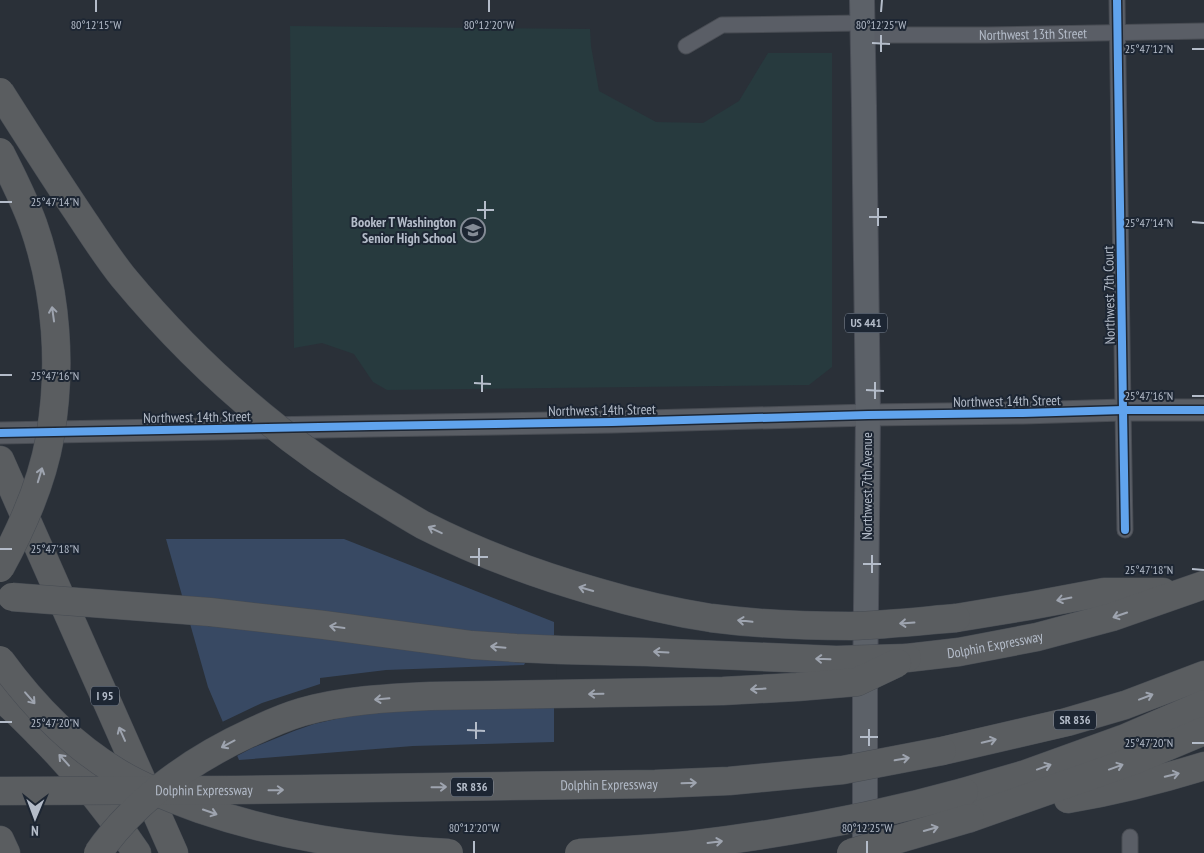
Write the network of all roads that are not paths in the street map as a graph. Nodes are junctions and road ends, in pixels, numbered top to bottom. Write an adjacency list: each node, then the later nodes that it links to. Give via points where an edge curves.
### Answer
1 (1118, 0): 4 (street, Northwest 7th Court)
2 (862, 19): 4 (street, Northwest 13th Street, via 987,36); 5 (street, Northwest 13th Street, via 722,25); 10 (main road, Northwest 7th Avenue / US 441)
3 (1204, 31): 4 (street, Northwest 13th Street)
4 (1118, 32): 8 (street, Northwest 7th Court)
5 (686, 46)
6 (0, 92): 15 (highway, one-way to 6, bridge, via 1104,592 956,618 852,626 755,622 709,618 622,599 569,584 472,548 422,524 356,485 298,445 242,399 163,322 121,274)
7 (0, 152): 14 (highway, one-way to 7, bridge, via 21,526 42,468 51,430 56,358 55,326 42,251)
8 (1123, 410): 9 (street, Northwest 14th Street); 10 (street, Northwest 14th Street); 13 (street, Northwest 7th Court)
9 (1204, 410)
10 (868, 415): 11 (street, Northwest 14th Street, via 603,423); 35 (main road, Northwest 7th Avenue / US 441)
11 (0, 433)
12 (0, 460): 31 (highway, I 95, one-way to 12)
13 (1125, 530)
14 (0, 568)
15 (1193, 589): 17 (highway, Dolphin Expressway, one-way to 17, via 1112,617 1037,637)
16 (6, 596): 17 (highway, Dolphin Expressway, one-way to 16, bridge, via 836,660 472,645 210,612)
17 (907, 658): 29 (highway, one-way to 29, bridge, via 857,682 723,691 383,698 303,712 242,736 186,769 129,815)
18 (0, 660): 32 (highway, one-way to 32, bridge, via 31,699 70,737 96,758 161,795 224,817 293,835 355,846)
19 (1204, 675): 24 (highway, Dolphin Expressway / SR 836, one-way to 19, bridge, via 729,782 843,770 942,752 1068,722 1125,705)
20 (0, 697): 30 (highway, one-way to 20, via 76,773)
21 (1204, 704): 33 (highway, one-way to 21, bridge, via 687,845 797,830 913,806 1026,774 1123,739)
22 (1204, 731): 25 (highway, one-way to 22, via 1135,760)
23 (1204, 766): 25 (highway, one-way to 23, via 1098,794)
24 (0, 791)
25 (970, 818): 34 (highway, one-way to 25, bridge)
26 (1130, 836): 36 (street)
27 (0, 840): 28 (highway)
28 (6, 853)
29 (98, 853)
30 (137, 853)
31 (174, 853)
32 (449, 853)
33 (579, 853)
34 (851, 853)
35 (865, 853)
36 (1130, 853)

